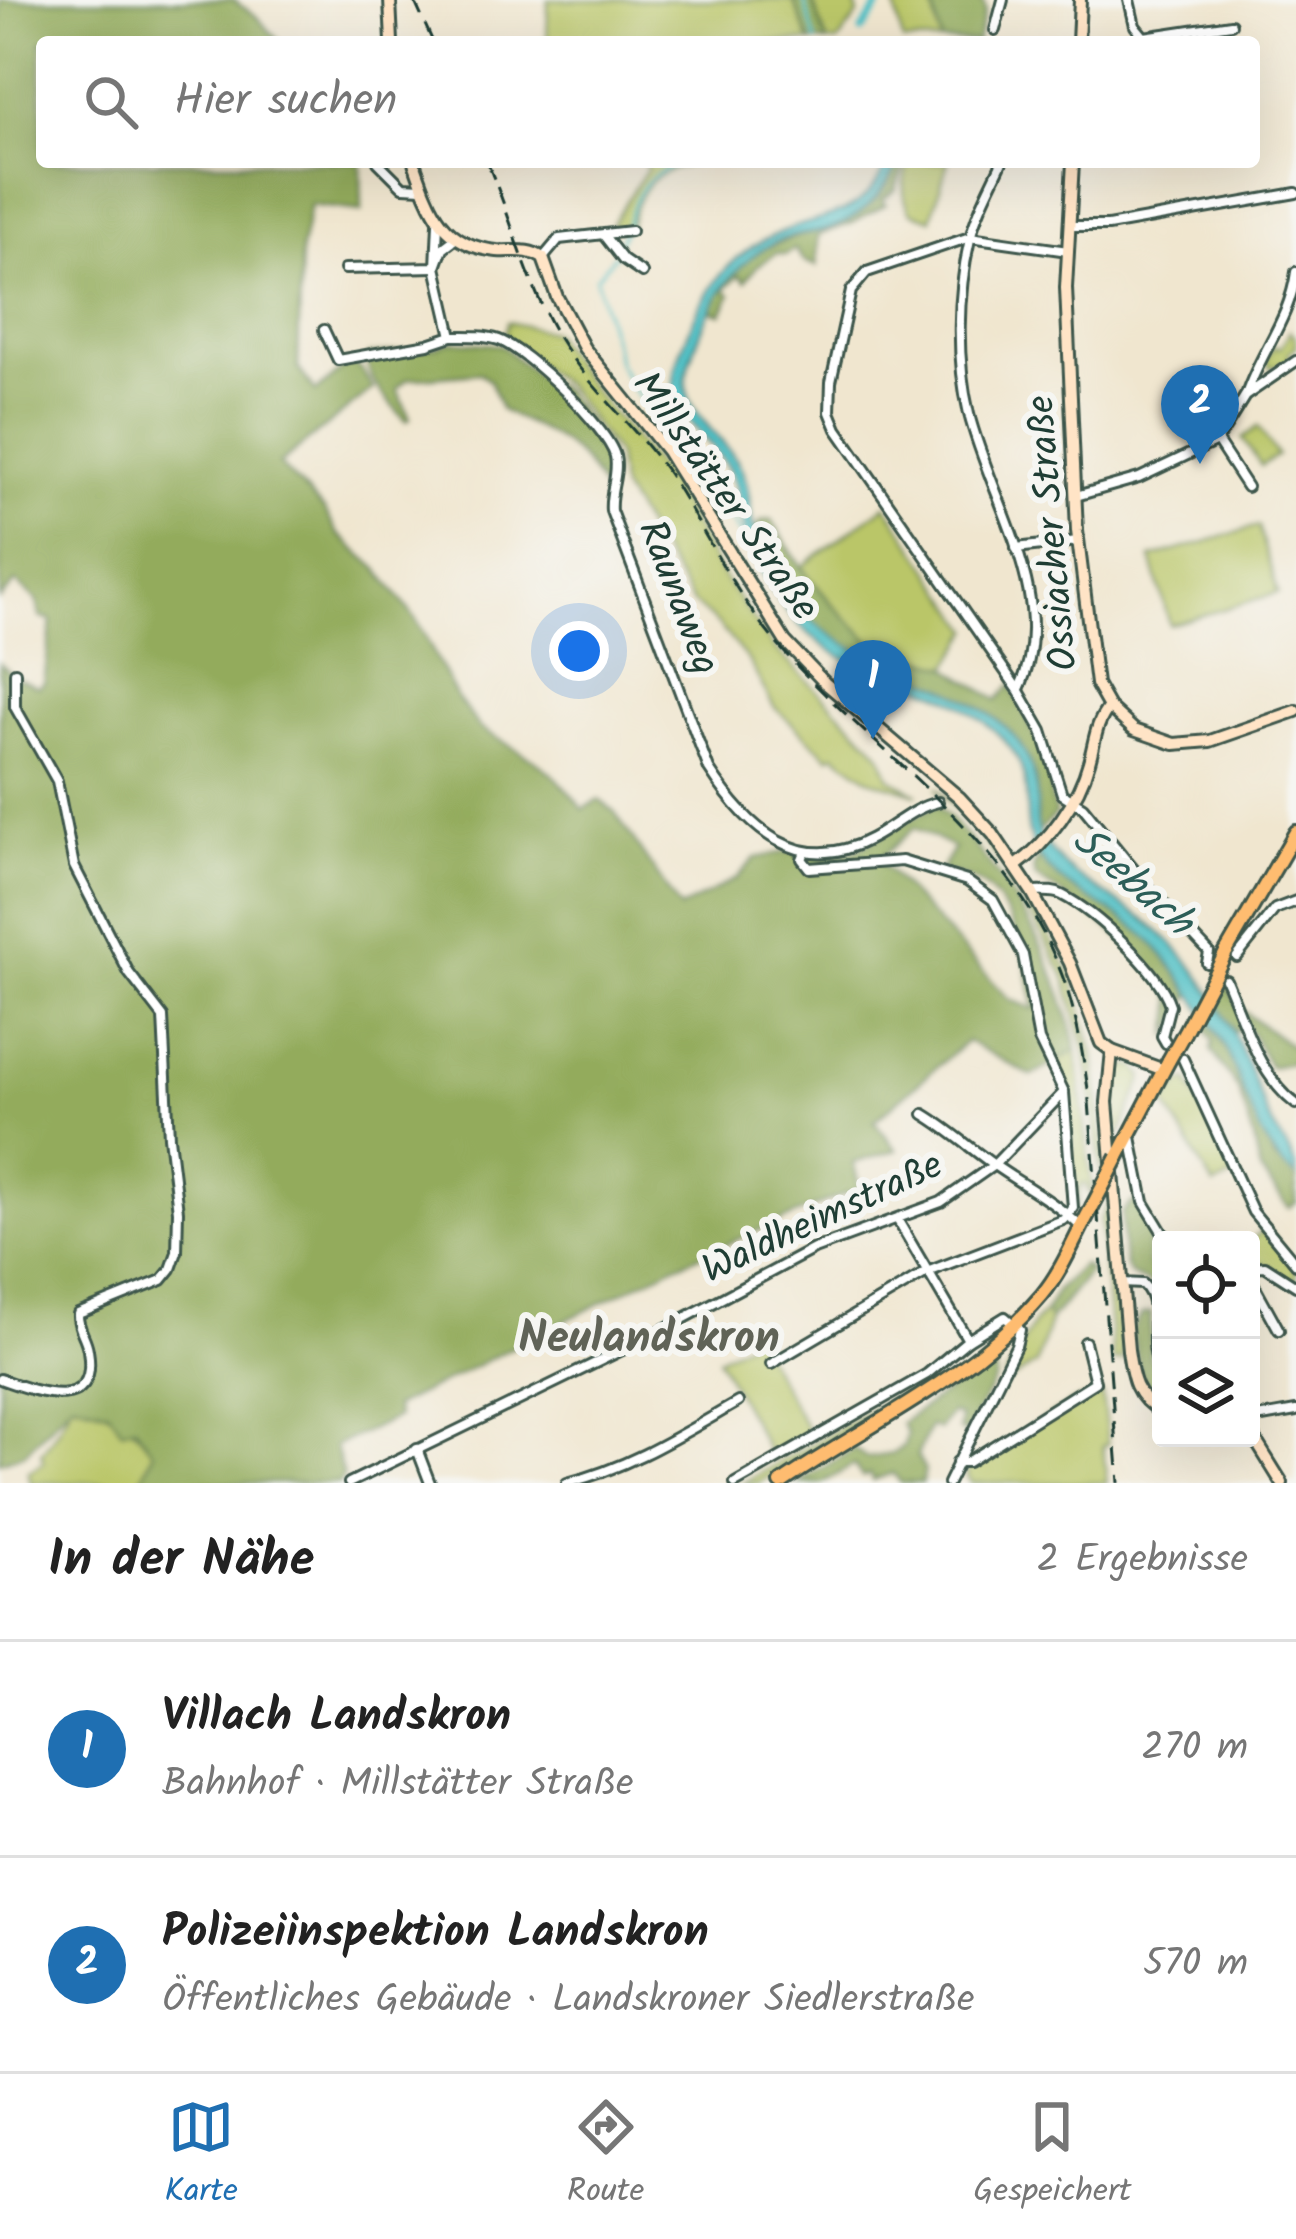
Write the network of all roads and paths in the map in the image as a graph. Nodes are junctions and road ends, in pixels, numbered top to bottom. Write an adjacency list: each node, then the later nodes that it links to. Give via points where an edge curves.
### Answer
1 (390, 0): 7 (street)
2 (1003, 0): 6 (street)
3 (1080, 0): 8 (street)
4 (1130, 0): 9 (street)
5 (1232, 24): 10 (street)
6 (995, 30)
7 (392, 36)
8 (1078, 36)
9 (1143, 36)
10 (1151, 36)
11 (384, 168): 15 (street, via 404,187)
12 (416, 168): 15 (street)
13 (999, 168): 20 (street)
14 (1073, 168): 18 (street, Ossiacher Straße)
15 (423, 188): 17 (street)
16 (1296, 193): 18 (street)
17 (438, 223): 22 (street); 25 (street)
18 (1070, 226): 23 (street, Ossiacher Straße)
19 (631, 231): 21 (street)
20 (970, 237): 23 (street); 39 (street, via 963,374); 41 (street, via 876,268 855,283 830,412)
21 (610, 238): 24 (street, via 559,239); 28 (street)
22 (455, 239): 24 (street); 25 (street)
23 (1068, 251): 37 (street, Ossiacher Straße)
24 (542, 258): 49 (street, Millstätter Straße, via 584,348 667,452 785,640 972,809)
25 (436, 267): 26 (street); 30 (street)
26 (345, 269)
27 (1296, 272): 32 (street, via 1285,320)
28 (642, 273)
29 (324, 330): 30 (street, Raunaweg, via 338,360)
30 (452, 336): 48 (street, Raunaweg, via 514,348 562,385 609,443 616,469 611,511 709,769 763,831)
31 (1296, 361): 33 (street)
32 (1259, 365): 33 (street); 34 (street)
33 (1271, 377): 34 (street)
34 (1245, 396): 35 (street)
35 (1217, 441): 36 (street); 37 (street, via 1139,478)
36 (1247, 487)
37 (1076, 496): 38 (street, Ossiacher Straße)
38 (1078, 542): 39 (street); 42 (street, Ossiacher Straße, via 1091,670)
39 (1016, 548): 41 (street, via 1032,592 1029,670)
40 (15, 671): 83 (street, via 15,707 58,781 74,866 129,973 163,1017 178,1211 177,1252 166,1276 78,1314 89,1352 84,1384 40,1395)
41 (1019, 691): 45 (street)
42 (1109, 707): 43 (street, via 1134,730 1174,744 1210,741); 45 (street, Ossiacher Straße)
43 (1296, 711)
44 (938, 802): 48 (street, via 850,849)
45 (1072, 802): 49 (street, Ossiacher Straße); 54 (street, via 1210,952)
46 (1296, 832): 50 (main road)
47 (1296, 848): 50 (main road)
48 (806, 852): 60 (street, Raunaweg, via 809,868 902,861 968,881 993,901 1023,955 1039,1040)
49 (1016, 866): 51 (street, Millstätter Straße)
50 (1273, 869): 59 (main road, bridge)
51 (1032, 892): 56 (street, via 1062,895 1152,974 1170,1005); 57 (street, Millstätter Straße, via 1079,980 1101,1043)
52 (1296, 901): 53 (street, via 1275,908)
53 (1238, 957)
54 (1207, 963)
55 (1226, 980): 61 (street, via 1264,1065)
56 (1166, 1043)
57 (1112, 1051): 58 (street); 74 (street, via 1107,1102)
58 (1142, 1060): 59 (street); 62 (street, via 1150,1072)
59 (1172, 1063): 62 (main road); 71 (street, via 1253,1212)
60 (1064, 1092): 66 (street, Waldheimstraße); 67 (street, Raunaweg)
61 (1296, 1104)
62 (1146, 1106): 64 (main road)
63 (924, 1114): 66 (street, Waldheimstraße)
64 (1131, 1137): 65 (main road); 70 (street, via 1144,1202)
65 (1121, 1154): 68 (main road, bridge); 68 (main road, bridge, via 1119,1172)
66 (994, 1166): 67 (street, Waldheimstraße); 69 (street, Waldheimstraße, via 941,1202)
67 (1068, 1215): 68 (street, Waldheimstraße); 73 (street)
68 (1088, 1218): 77 (main road, via 1043,1293)
69 (897, 1219): 73 (street); 89 (street, Waldheimstraße, via 802,1255)
70 (1162, 1231)
71 (1296, 1264)
72 (1260, 1266): 75 (street)
73 (927, 1272): 80 (street); 82 (street)
74 (1120, 1284): 79 (street, via 1150,1290); 85 (street, via 1135,1388)
75 (1296, 1286)
76 (1260, 1295): 78 (street)
77 (1014, 1324): 80 (street, via 1006,1317); 90 (street, via 1016,1346); 95 (main road, via 956,1374)
78 (1279, 1330)
79 (1154, 1339)
80 (968, 1340): 94 (street, via 927,1374)
81 (1085, 1342): 90 (street, via 1095,1382)
82 (772, 1364)
83 (0, 1379)
84 (739, 1402): 93 (street, via 632,1461)
85 (1152, 1407)
86 (1296, 1411): 87 (street)
87 (1260, 1417)
88 (1260, 1447): 97 (street)
89 (416, 1449): 91 (street, Waldheimstraße); 92 (street)
90 (957, 1462): 96 (street)
91 (349, 1483)
92 (430, 1483)
93 (567, 1483)
94 (735, 1483)
95 (781, 1483)
96 (948, 1483)
97 (1282, 1483)

